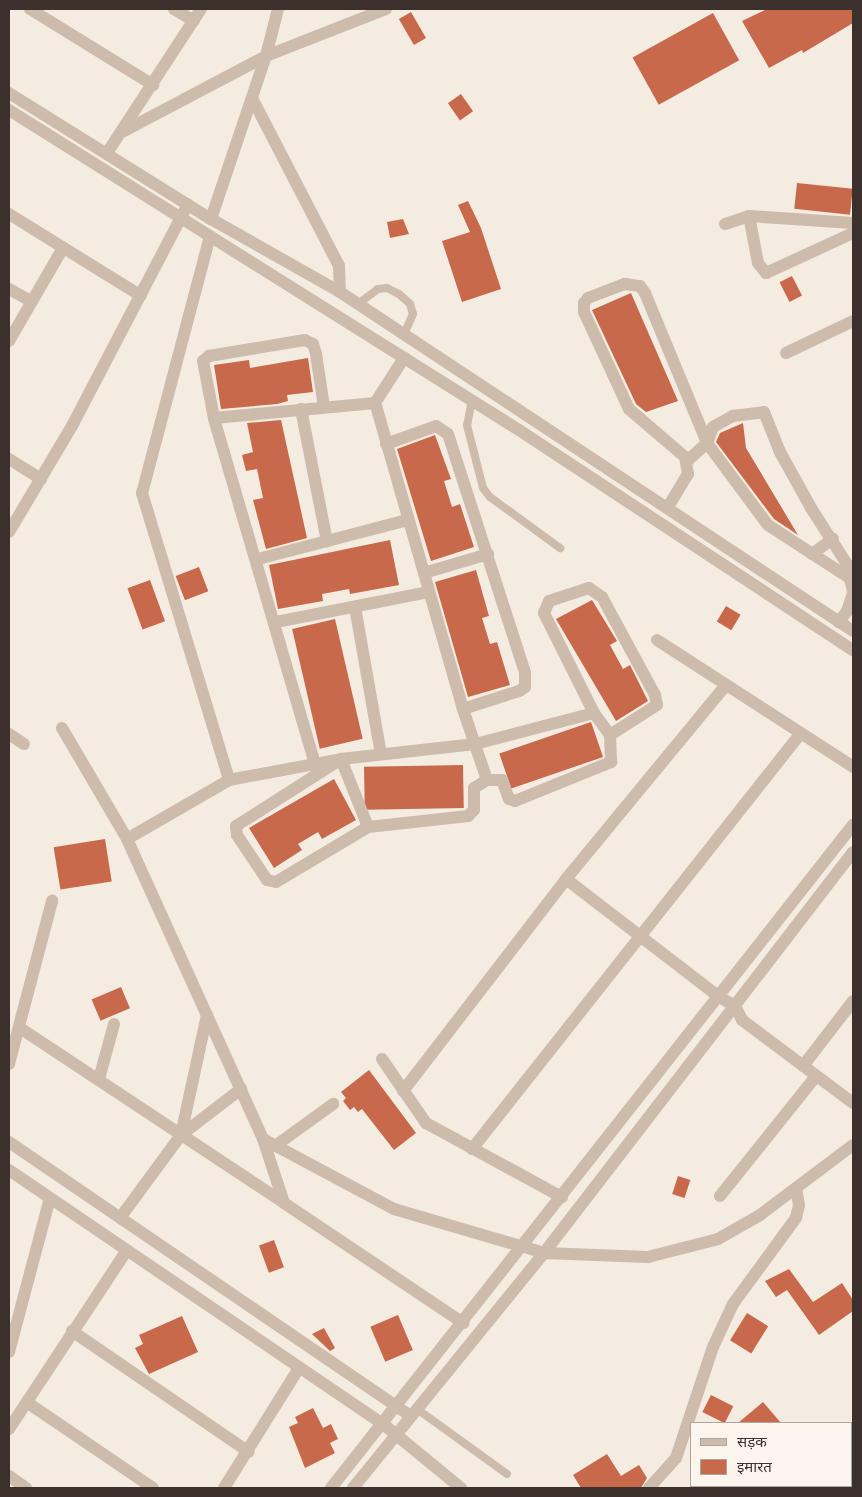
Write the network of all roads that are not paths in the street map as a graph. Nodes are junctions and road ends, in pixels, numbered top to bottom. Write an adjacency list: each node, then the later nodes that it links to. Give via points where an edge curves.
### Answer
1 (30, 9): 8 (street)
2 (174, 9): 6 (street)
3 (201, 9): 6 (street)
4 (278, 9): 7 (street)
5 (386, 9): 7 (street)
6 (194, 21): 8 (street)
7 (266, 56): 10 (street); 12 (street)
8 (153, 85): 12 (street)
9 (9, 93): 13 (street)
10 (252, 98): 20 (street); 27 (street, via 339,266)
11 (9, 110): 15 (street)
12 (124, 131): 14 (street)
13 (93, 145): 14 (street); 15 (street)
14 (107, 153): 16 (street)
15 (84, 158): 19 (street)
16 (188, 204): 19 (street); 20 (street)
17 (9, 214): 25 (street)
18 (749, 216): 21 (street); 22 (street); 23 (street, via 758,262 766,273)
19 (182, 219): 24 (street); 28 (street)
20 (211, 219): 27 (street)
21 (853, 223)
22 (725, 224)
23 (853, 234)
24 (210, 236): 35 (street); 79 (street, via 142,493)
25 (63, 248): 28 (street); 29 (street)
26 (9, 290): 29 (street)
27 (340, 292): 30 (street)
28 (142, 296): 45 (street)
29 (32, 302): 33 (street)
30 (358, 304): 32 (street); 32 (lane, via 378,289 387,288 399,294 410,304 413,314)
31 (853, 321): 34 (street)
32 (404, 334): 46 (street)
33 (9, 341)
34 (786, 354)
35 (404, 358): 36 (street); 37 (street)
36 (472, 400): 48 (street); 52 (lane, via 466,424 483,488 490,497)
37 (375, 403): 38 (street); 42 (street)
38 (324, 408): 39 (street); 40 (street, via 316,354 313,344 305,340 209,356 203,361)
39 (301, 410): 40 (street); 51 (street)
40 (214, 418): 55 (street)
41 (707, 443): 44 (street); 44 (street, via 640,286 625,284 588,298 584,303 585,318 629,409); 50 (street, via 713,427 733,416 764,412 780,452); 54 (street, via 768,525)
42 (386, 444): 47 (street); 53 (street, via 436,426 443,428 448,434)
43 (9, 459): 45 (street)
44 (687, 461): 46 (street, via 688,474)
45 (41, 479): 49 (street)
46 (668, 508): 48 (street); 61 (street)
47 (408, 520): 51 (street); 56 (street)
48 (658, 521): 63 (street)
49 (9, 532)
50 (833, 539): 54 (street); 57 (street, via 847,564)
51 (327, 541): 55 (street)
52 (560, 548)
53 (488, 554): 56 (street); 67 (street, via 525,673 525,687)
54 (812, 554): 57 (street)
55 (258, 559): 60 (street)
56 (424, 573): 58 (street)
57 (851, 579): 61 (street, via 853,593 847,612)
58 (429, 592): 59 (street); 67 (street)
59 (355, 607): 60 (street); 75 (street)
60 (276, 622): 77 (street)
61 (839, 622): 62 (street); 63 (street)
62 (853, 632)
63 (832, 636): 65 (street)
64 (657, 640): 66 (street)
65 (853, 650)
66 (726, 685): 70 (street); 85 (street)
67 (463, 709): 74 (street)
68 (594, 713): 72 (street); 72 (street, via 544,613 549,601 589,588 602,597 655,695 657,705); 74 (street)
69 (62, 728): 83 (street)
70 (801, 733): 78 (street); 87 (street)
71 (9, 734): 73 (street)
72 (610, 735): 80 (street, via 612,758 607,766 515,801 510,798 502,780)
73 (24, 744)
74 (475, 744): 75 (street); 80 (street)
75 (381, 754): 76 (street)
76 (341, 759): 77 (street); 82 (street); 82 (street, via 236,826 237,835 267,880 276,882)
77 (315, 764): 79 (street)
78 (853, 767)
79 (229, 780): 83 (street)
80 (487, 780): 82 (street, via 474,788 474,810 468,816)
81 (853, 825): 88 (street)
82 (368, 827)
83 (128, 839): 91 (street)
84 (853, 852): 90 (street)
85 (566, 879): 87 (street); 100 (street)
86 (52, 901): 93 (street)
87 (640, 937): 88 (street); 108 (street)
88 (719, 997): 90 (street); 111 (street)
89 (853, 1001): 96 (street)
90 (735, 1006): 96 (street, via 742,1020); 118 (street)
91 (207, 1015): 99 (street); 103 (street)
92 (114, 1024): 98 (street)
93 (20, 1028): 95 (street); 98 (street)
94 (382, 1060): 100 (street)
95 (9, 1064)
96 (803, 1066): 97 (street)
97 (816, 1076): 101 (street); 112 (street)
98 (99, 1079): 103 (street)
99 (241, 1090): 103 (street); 104 (street)
100 (404, 1091): 108 (street, via 426,1123)
101 (853, 1103)
102 (333, 1104): 107 (street)
103 (181, 1135): 114 (street); 115 (street)
104 (263, 1139): 107 (street); 114 (street)
105 (9, 1142): 115 (street)
106 (853, 1145): 110 (street)
107 (275, 1146): 116 (street, via 394,1209)
108 (472, 1149): 111 (street)
109 (9, 1170): 113 (street)
110 (796, 1188): 118 (street, via 760,1215 718,1239 657,1255); 138 (street, via 799,1205 796,1218 733,1304 713,1347 676,1458)
111 (562, 1196): 116 (street)
112 (720, 1196)
113 (50, 1198): 117 (street); 121 (street)
114 (284, 1203): 119 (street)
115 (120, 1218): 124 (street)
116 (523, 1247): 118 (street); 119 (street)
117 (126, 1250): 120 (street); 122 (street)
118 (544, 1253): 125 (street)
119 (463, 1323): 124 (street)
120 (72, 1331): 123 (street); 129 (street)
121 (9, 1352)
122 (299, 1368): 126 (street); 129 (street)
123 (28, 1403): 127 (street); 133 (street)
124 (397, 1406): 125 (street); 126 (street)
125 (414, 1412): 128 (street); 130 (lane)
126 (382, 1424): 128 (street); 135 (street)
127 (9, 1429)
128 (395, 1435): 136 (street); 137 (street)
129 (249, 1452): 134 (street)
130 (507, 1474)
131 (9, 1476): 132 (street)
132 (26, 1488)
133 (153, 1488)
134 (224, 1488)
135 (332, 1488)
136 (353, 1488)
137 (461, 1488)
138 (649, 1488)

